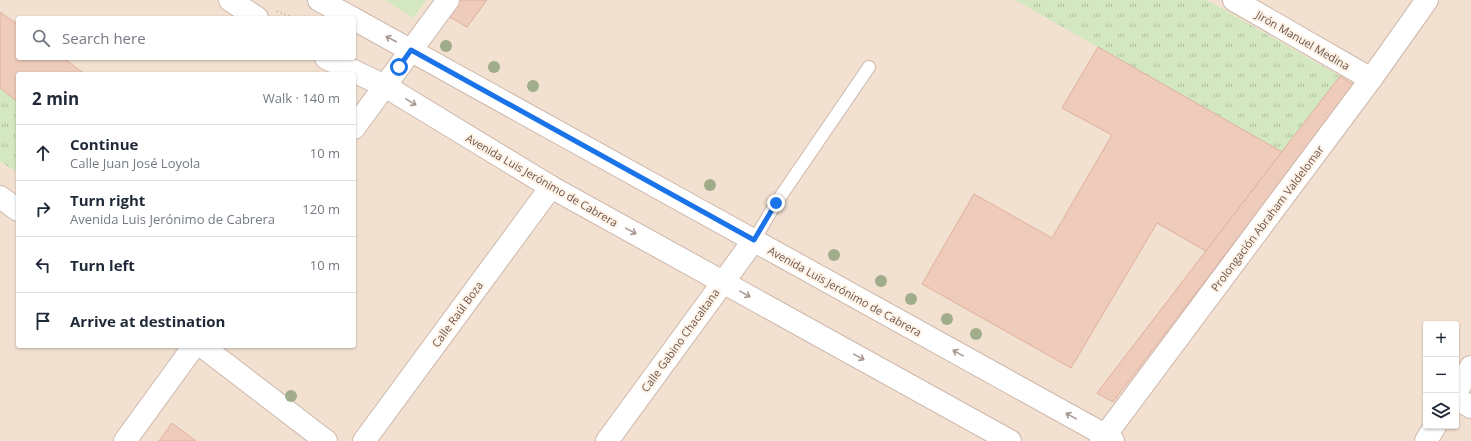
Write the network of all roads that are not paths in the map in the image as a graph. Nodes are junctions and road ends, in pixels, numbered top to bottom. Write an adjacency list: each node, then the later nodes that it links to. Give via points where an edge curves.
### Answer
1 (230, 0): 6 (street)
2 (319, 0): 7 (street, Avenida Luis Jerónimo de Cabrera)
3 (448, 0): 9 (street)
4 (1234, 0): 14 (street, Jirón Manuel Medina)
5 (1427, 0): 14 (street, Prolongación Abraham Valdelomar)
6 (254, 16)
7 (348, 16)
8 (356, 21): 9 (street, Avenida Luis Jerónimo de Cabrera, one-way to 8)
9 (411, 50): 15 (street); 20 (street, Avenida Luis Jerónimo de Cabrera)
10 (330, 60): 12 (street, Avenida Luis Jerónimo de Cabrera)
11 (869, 67): 20 (lane, via 776,203)
12 (356, 72)
13 (356, 72): 15 (street, Avenida Luis Jerónimo de Cabrera)
14 (1371, 79): 29 (street, Prolongación Abraham Valdelomar)
15 (385, 86): 16 (street); 17 (street, Avenida Luis Jerónimo de Cabrera, one-way to 17)
16 (356, 125)
17 (551, 187): 21 (street, Avenida Luis Jerónimo de Cabrera, one-way to 21); 32 (street, Calle Raúl Boza)
18 (0, 197): 19 (street)
19 (16, 209)
20 (754, 240): 21 (street, Calle Gabino Chacaltana); 29 (street, Avenida Luis Jerónimo de Cabrera, one-way to 20)
21 (723, 282): 33 (street, Calle Gabino Chacaltana); 34 (street, Avenida Luis Jerónimo de Cabrera, one-way to 34)
22 (193, 348): 30 (street)
23 (205, 348): 31 (street)
24 (1471, 366): 25 (street)
25 (1459, 387)
26 (1459, 400): 27 (street)
27 (1471, 407)
28 (1433, 429): 35 (street)
29 (1106, 439)
30 (125, 441)
31 (326, 441)
32 (364, 441)
33 (607, 441)
34 (1010, 441)
35 (1426, 441)

